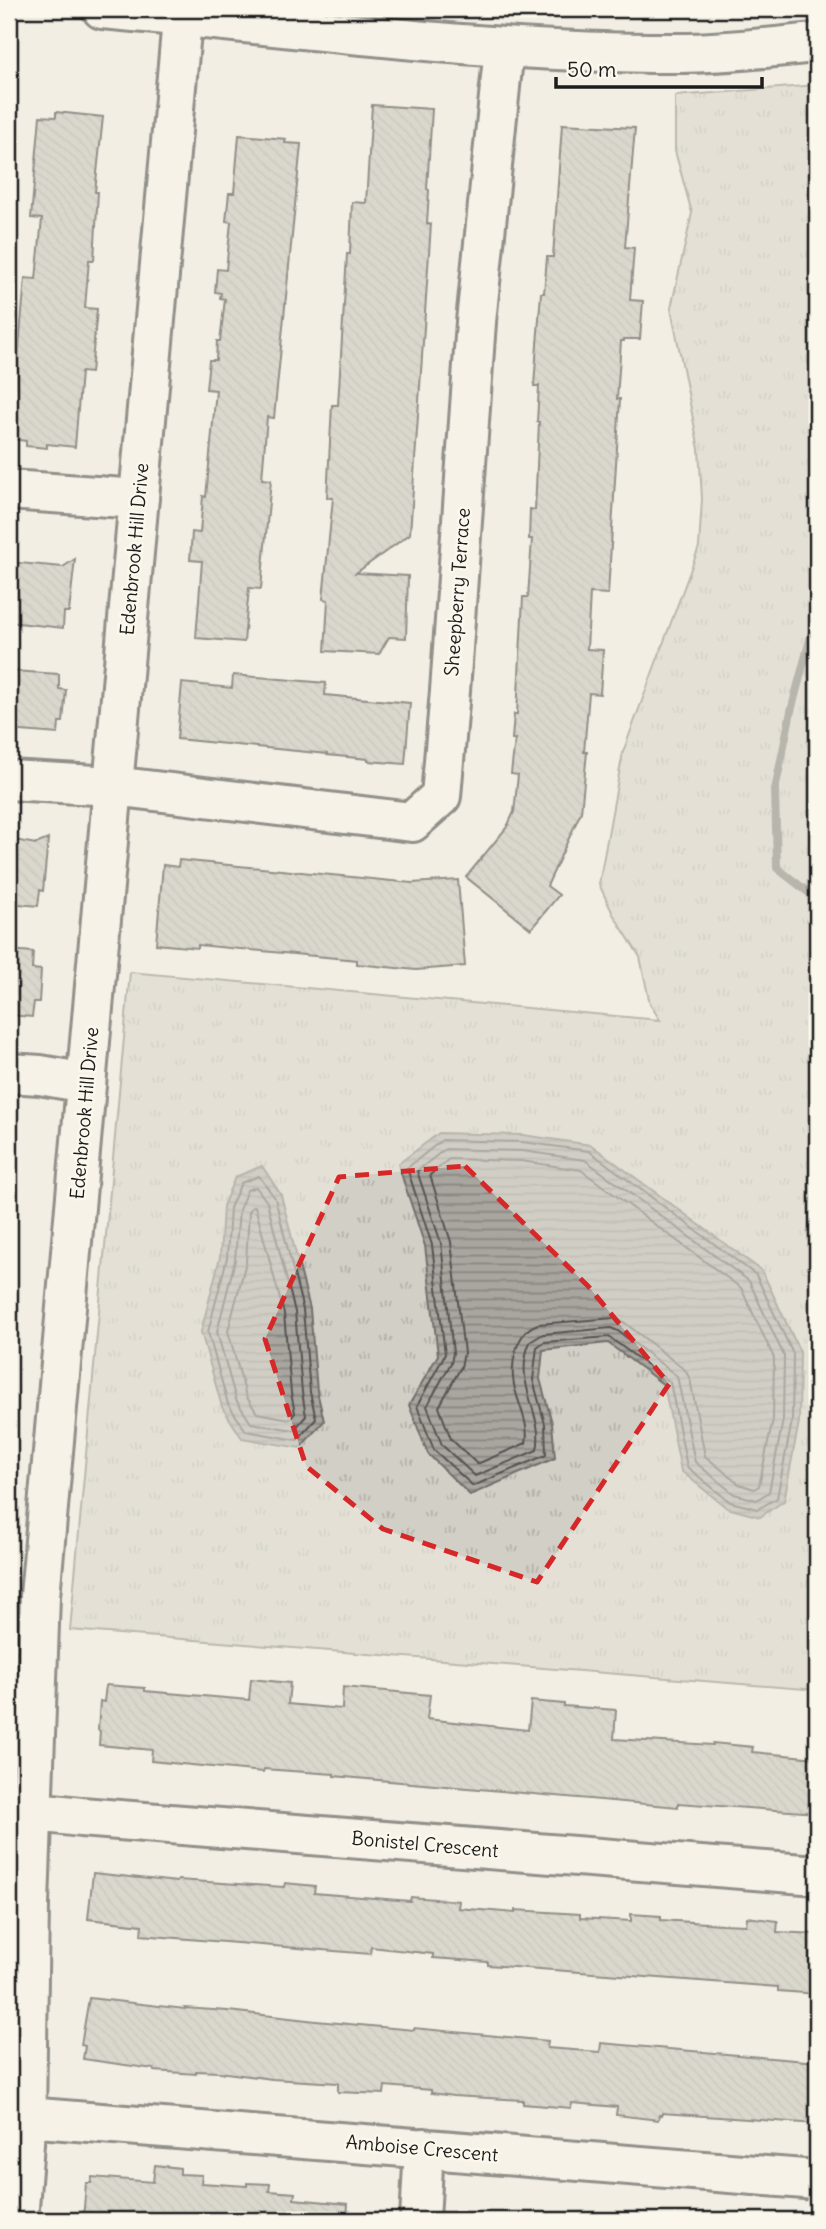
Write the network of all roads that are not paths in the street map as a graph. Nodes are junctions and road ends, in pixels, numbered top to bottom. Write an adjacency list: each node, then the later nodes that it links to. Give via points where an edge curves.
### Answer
1 (102, 9): 2 (street)
2 (183, 12): 4 (street); 6 (street, Edenbrook Hill Drive)
3 (817, 43): 4 (street, via 680,53)
4 (504, 48): 8 (street, Sheepberry Terrace, via 475,322 440,796 412,822)
5 (9, 490): 6 (street)
6 (139, 499): 8 (street, Edenbrook Hill Drive)
7 (9, 779): 8 (street, Sheepberry Terrace)
8 (113, 786): 10 (street, Edenbrook Hill Drive)
9 (9, 1073): 10 (street)
10 (86, 1083): 11 (street, Edenbrook Hill Drive)
11 (21, 1810): 12 (street, Bonistel Crescent); 13 (street, Edenbrook Hill Drive, via 29,1905)
12 (817, 1875)
13 (26, 2117): 14 (street, Amboise Crescent); 16 (street, Edenbrook Hill Drive)
14 (424, 2148): 15 (street, Amboise Crescent); 17 (street)
15 (817, 2180)
16 (18, 2220)
17 (420, 2220)

